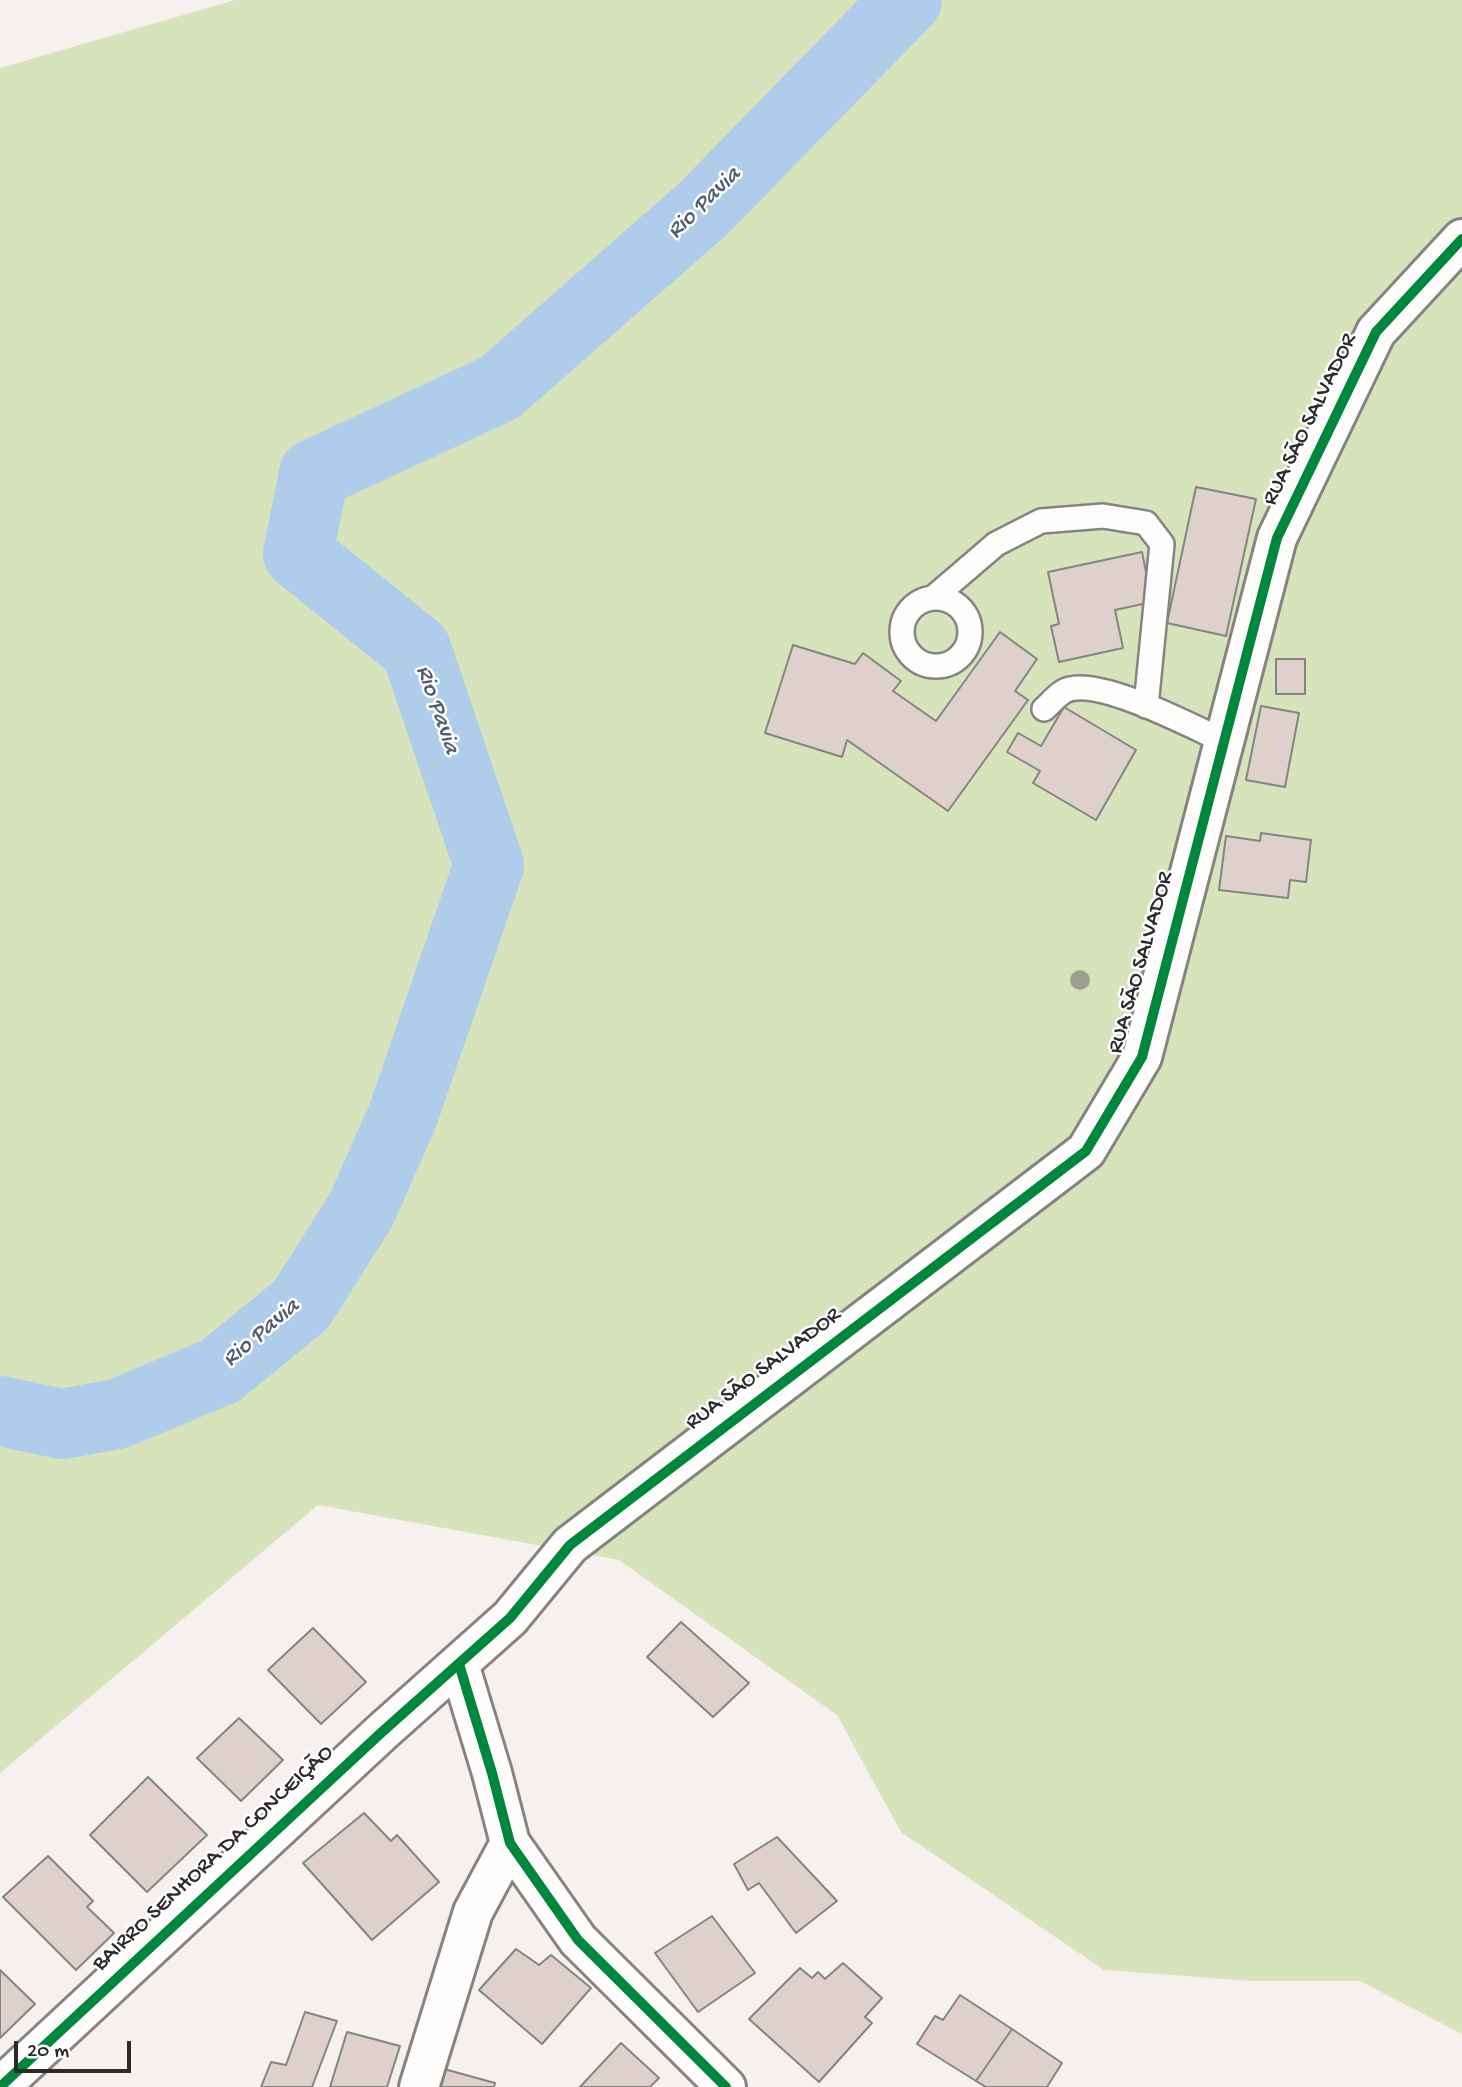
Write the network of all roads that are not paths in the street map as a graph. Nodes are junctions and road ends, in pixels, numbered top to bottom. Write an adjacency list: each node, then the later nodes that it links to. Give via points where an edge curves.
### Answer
1 (1462, 239): 5 (street, RUA SÃO SALVADOR, via 1376,332 1277,538)
2 (933, 598): 3 (lane, via 996,544 1041,522 1103,516 1146,523 1162,544)
3 (1146, 706): 4 (lane, via 1109,691 1071,689); 5 (lane)
4 (1044, 709)
5 (1224, 741): 6 (street, RUA SÃO SALVADOR, via 1142,1057 1086,1151 570,1545 510,1618)
6 (459, 1664): 7 (street); 8 (street, BAIRRO SENHORA DA CONCEIÇÃO)
7 (510, 1843): 9 (street, via 473,1912); 10 (street, via 578,1940)
8 (0, 2087)
9 (419, 2087)
10 (726, 2087)

